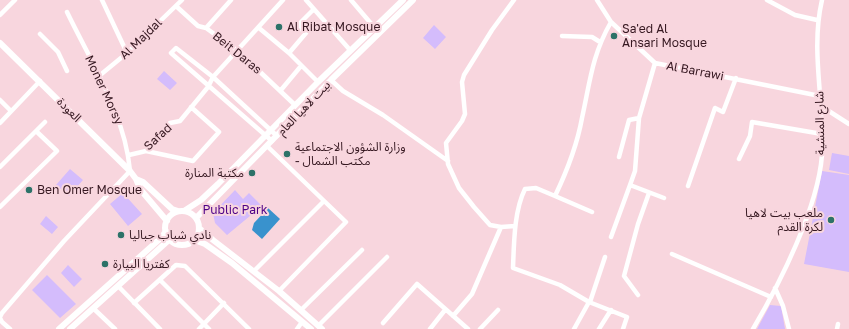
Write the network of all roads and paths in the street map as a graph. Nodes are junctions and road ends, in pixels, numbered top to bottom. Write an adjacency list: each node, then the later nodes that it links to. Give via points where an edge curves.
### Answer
1 (15, 0): 17 (street)
2 (102, 0): 29 (street)
3 (182, 0): 14 (street, Al Majdal)
4 (231, 0): 20 (street)
5 (283, 0): 21 (street, Safad)
6 (306, 0): 15 (street)
7 (351, 0): 22 (street)
8 (413, 0): 13 (main road, بيت لاهيا العام)
9 (514, 0): 62 (street, via 464,75 462,82 465,114 446,143)
10 (598, 0): 19 (street, Al Barrawi)
11 (767, 0): 18 (street, via 795,15)
12 (822, 0): 18 (street, شارع المنشية)
13 (402, 2): 22 (main road, بيت لاهيا العام); 37 (main road, بيت لاهيا العام)
14 (176, 6): 20 (street, Beit Daras, via 198,26); 29 (street, Al Majdal)
15 (314, 9): 27 (street); 30 (street, via 299,24 306,33)
16 (67, 12): 34 (street, Moner Morsy)
17 (0, 15)
18 (817, 20): 42 (street, شارع المنشية)
19 (612, 22): 25 (street); 31 (street, Al Barrawi)
20 (206, 28): 28 (street, Beit Daras)
21 (259, 28): 28 (street, Safad); 30 (street)
22 (374, 28): 27 (main road, بيت لاهيا العام)
23 (40, 34): 33 (street, via 58,52)
24 (562, 36): 25 (street, via 592,37)
25 (600, 42): 69 (street, via 569,168)
26 (0, 43): 38 (main road, العودة)
27 (350, 50): 39 (main road, بيت لاهيا العام)
28 (238, 51): 35 (street, Safad); 41 (street, Beit Daras)
29 (127, 53): 34 (street, Al Majdal)
30 (289, 54): 32 (street)
31 (655, 63): 36 (street, Al Barrawi); 48 (street)
32 (301, 66): 39 (street); 41 (street)
33 (67, 70)
34 (99, 76): 59 (street, Moner Morsy, via 118,119)
35 (213, 77): 40 (street, Safad); 40 (street, via 176,48 171,53); 52 (street)
36 (736, 78): 42 (street, Al Barrawi); 67 (street, via 723,112 715,108)
37 (331, 80): 56 (main road, بيت لاهيا العام); 62 (street, via 343,91)
38 (40, 81): 47 (street); 64 (main road, العودة)
39 (318, 82): 44 (main road, بيت لاهيا العام)
40 (208, 87): 46 (street, Safad); 55 (street)
41 (281, 90): 44 (street, Beit Daras)
42 (820, 96): 45 (street, شارع المنشية)
43 (0, 100): 47 (street)
44 (296, 105): 52 (main road, بيت لاهيا العام)
45 (821, 106): 51 (street); 54 (street, شارع المنشية)
46 (191, 107): 58 (street, Safad, via 180,121 170,123); 58 (street, via 219,132 193,161)
47 (11, 111): 50 (street)
48 (639, 118): 60 (street, via 630,120); 66 (street, via 635,170)
49 (45, 122): 53 (street)
50 (0, 123)
51 (849, 124)
52 (271, 130): 55 (main road, بيت لاهيا العام); 56 (street)
53 (36, 131): 63 (street); 72 (street, via 57,151)
54 (822, 134): 61 (street, via 752,122 750,136); 91 (street, شارع المنشية, via 818,179 798,238)
55 (266, 136): 57 (street); 73 (main road, بيت لاهيا العام, via 201,200)
56 (277, 136): 57 (main road, بيت لاهيا العام)
57 (269, 144): 71 (street, via 289,169); 75 (main road, بيت لاهيا العام)
58 (146, 151): 59 (street, Safad)
59 (129, 155): 64 (street, Moner Morsy)
60 (619, 157)
61 (739, 160)
62 (448, 161): 78 (street, via 459,188 474,207 490,225)
63 (0, 167)
64 (130, 171): 65 (main road, العودة); 104 (street, via 64,241)
65 (136, 179): 73 (main road, العودة, via 143,182 172,210); 76 (main road, العودة, via 140,189)
66 (630, 185): 68 (street); 81 (street)
67 (688, 186)
68 (649, 193): 70 (street); 93 (street, via 624,276)
69 (555, 196): 74 (street); 77 (street, via 536,188 525,189 521,196)
70 (664, 198)
71 (324, 201): 88 (street); 92 (street, via 346,222)
72 (0, 207)
73 (181, 211): 75 (main road, via 190,212); 76 (main road, via 170,215)
74 (592, 212)
75 (196, 218): 79 (main road)
76 (167, 221): 80 (main road)
77 (515, 226): 78 (street); 96 (street, via 513,268 560,285)
78 (501, 227): 103 (street, via 472,294)
79 (199, 228): 83 (main road); 88 (main road)
80 (166, 231): 82 (main road); 112 (main road)
81 (611, 237)
82 (170, 239): 83 (main road, via 181,244); 90 (main road)
83 (194, 240): 105 (main road, via 205,244 232,263)
84 (362, 250): 99 (street)
85 (672, 254): 94 (street)
86 (387, 257): 108 (street)
87 (605, 257): 96 (street)
88 (254, 271): 92 (main road)
89 (160, 280): 95 (street, via 176,265 185,266); 97 (street); 107 (street)
90 (118, 286): 97 (street); 98 (main road)
91 (775, 288): 94 (street, شارع المنشية); 126 (street)
92 (279, 291): 99 (main road)
93 (638, 295)
94 (771, 297): 125 (street, شارع المنشية)
95 (224, 302): 107 (street); 117 (street)
96 (589, 302): 102 (street); 122 (street)
97 (134, 303): 114 (street)
98 (93, 308): 109 (main road); 113 (street)
99 (301, 310): 108 (main road)
100 (445, 310): 103 (street); 106 (street, via 417,284); 119 (street)
101 (498, 310): 121 (street)
102 (611, 310): 123 (street); 124 (street, via 627,317)
103 (453, 316): 120 (street)
104 (0, 318): 111 (street)
105 (302, 322): 110 (main road); 118 (street)
106 (383, 323)
107 (204, 324): 115 (street); 116 (street)
108 (320, 327)
109 (74, 328)
110 (309, 328)
111 (10, 329)
112 (58, 329)
113 (115, 329)
114 (160, 329)
115 (199, 329)
116 (209, 329)
117 (249, 329)
118 (297, 329)
119 (430, 329)
120 (468, 329)
121 (480, 329)
122 (574, 329)
123 (599, 329)
124 (623, 329)
125 (753, 329)
126 (789, 329)

